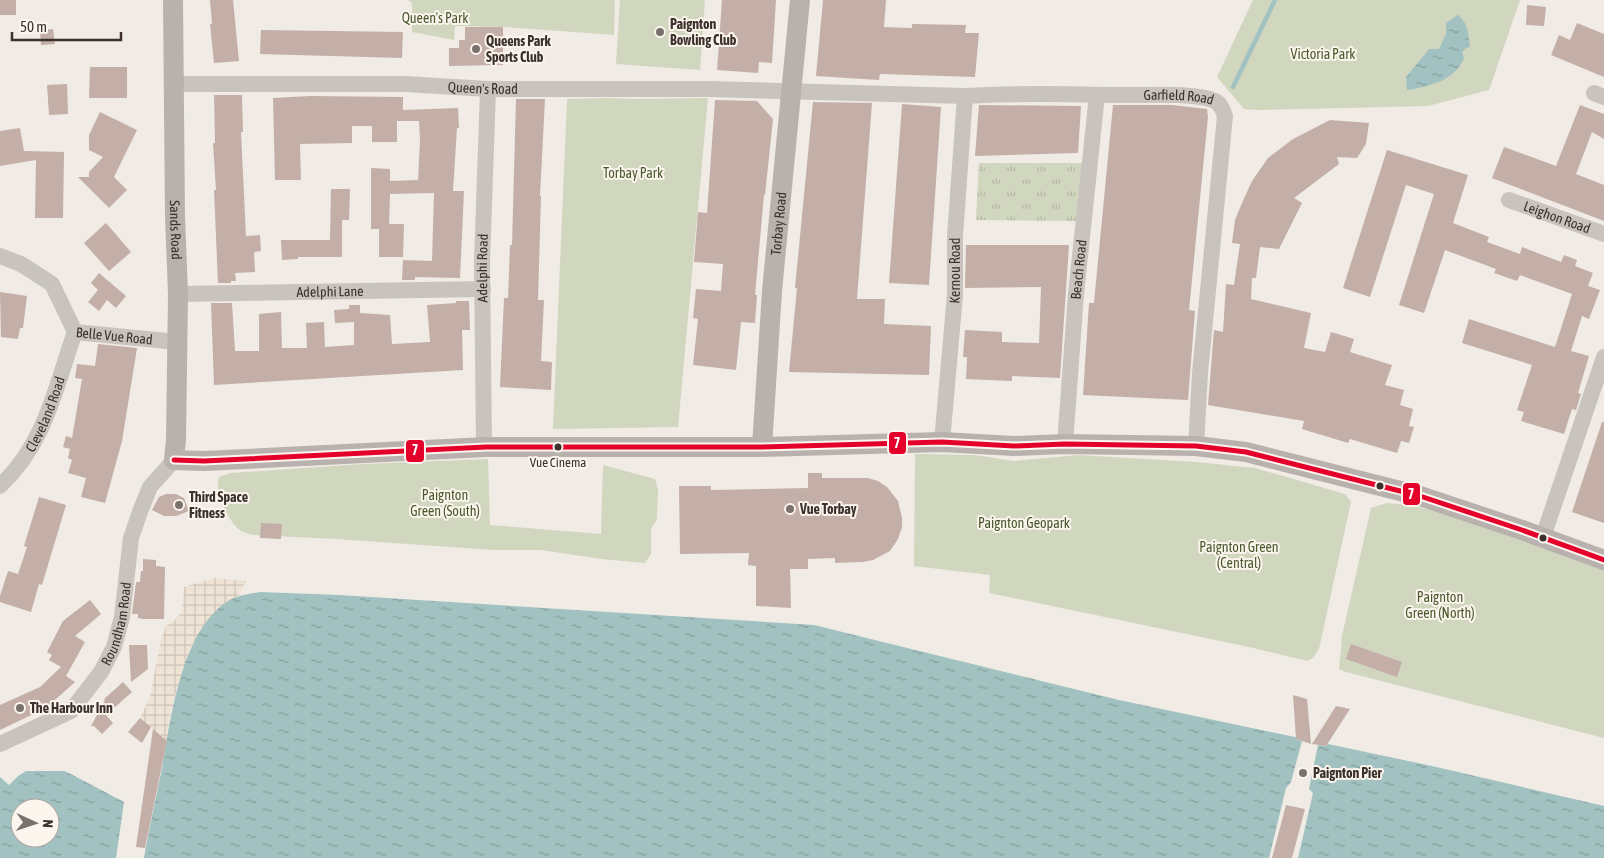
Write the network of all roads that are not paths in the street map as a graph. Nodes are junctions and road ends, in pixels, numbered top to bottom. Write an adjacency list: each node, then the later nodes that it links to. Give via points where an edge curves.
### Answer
1 (173, 0): 3 (main road, Sands Road)
2 (800, 0): 5 (main road, Torbay Road)
3 (174, 84): 4 (street, Queen's Road, via 406,84); 12 (main road, Sands Road)
4 (488, 89): 5 (street, Queen's Road); 11 (street, Adelphi Road)
5 (791, 91): 7 (street, Garfield Road); 21 (main road, Torbay Road, via 772,291)
6 (1097, 95): 7 (street, Garfield Road); 18 (street, Beach Road, via 1076,294); 19 (street, Garfield Road, via 1199,97 1215,102 1225,116 1199,383)
7 (965, 96): 17 (street, Kernou Road, via 955,236 955,296)
8 (1509, 200): 9 (street, Leighon Road)
9 (1604, 234)
10 (0, 256): 13 (street, Belle Vue Road, via 21,264 52,284)
11 (483, 289): 12 (street, Adelphi Lane); 20 (street, Adelphi Road)
12 (178, 294): 14 (main road, Sands Road)
13 (75, 332): 14 (street, Belle Vue Road); 23 (street, Cleveland Road, via 49,412 32,448)
14 (177, 342): 22 (main road, Sands Road)
15 (1604, 357): 16 (street)
16 (1601, 379): 24 (street)
17 (942, 442): 18 (main road, via 1014,446); 21 (main road)
18 (1065, 444): 19 (main road)
19 (1196, 446): 24 (main road, via 1246,452 1420,496)
20 (484, 447): 21 (main road); 22 (main road, via 204,462)
21 (762, 447)
22 (174, 460): 26 (street, Roundham Road, via 150,487 131,538 122,618 114,647 101,672 71,711)
23 (0, 486)
24 (1543, 538): 25 (main road)
25 (1604, 560)
26 (0, 744)

